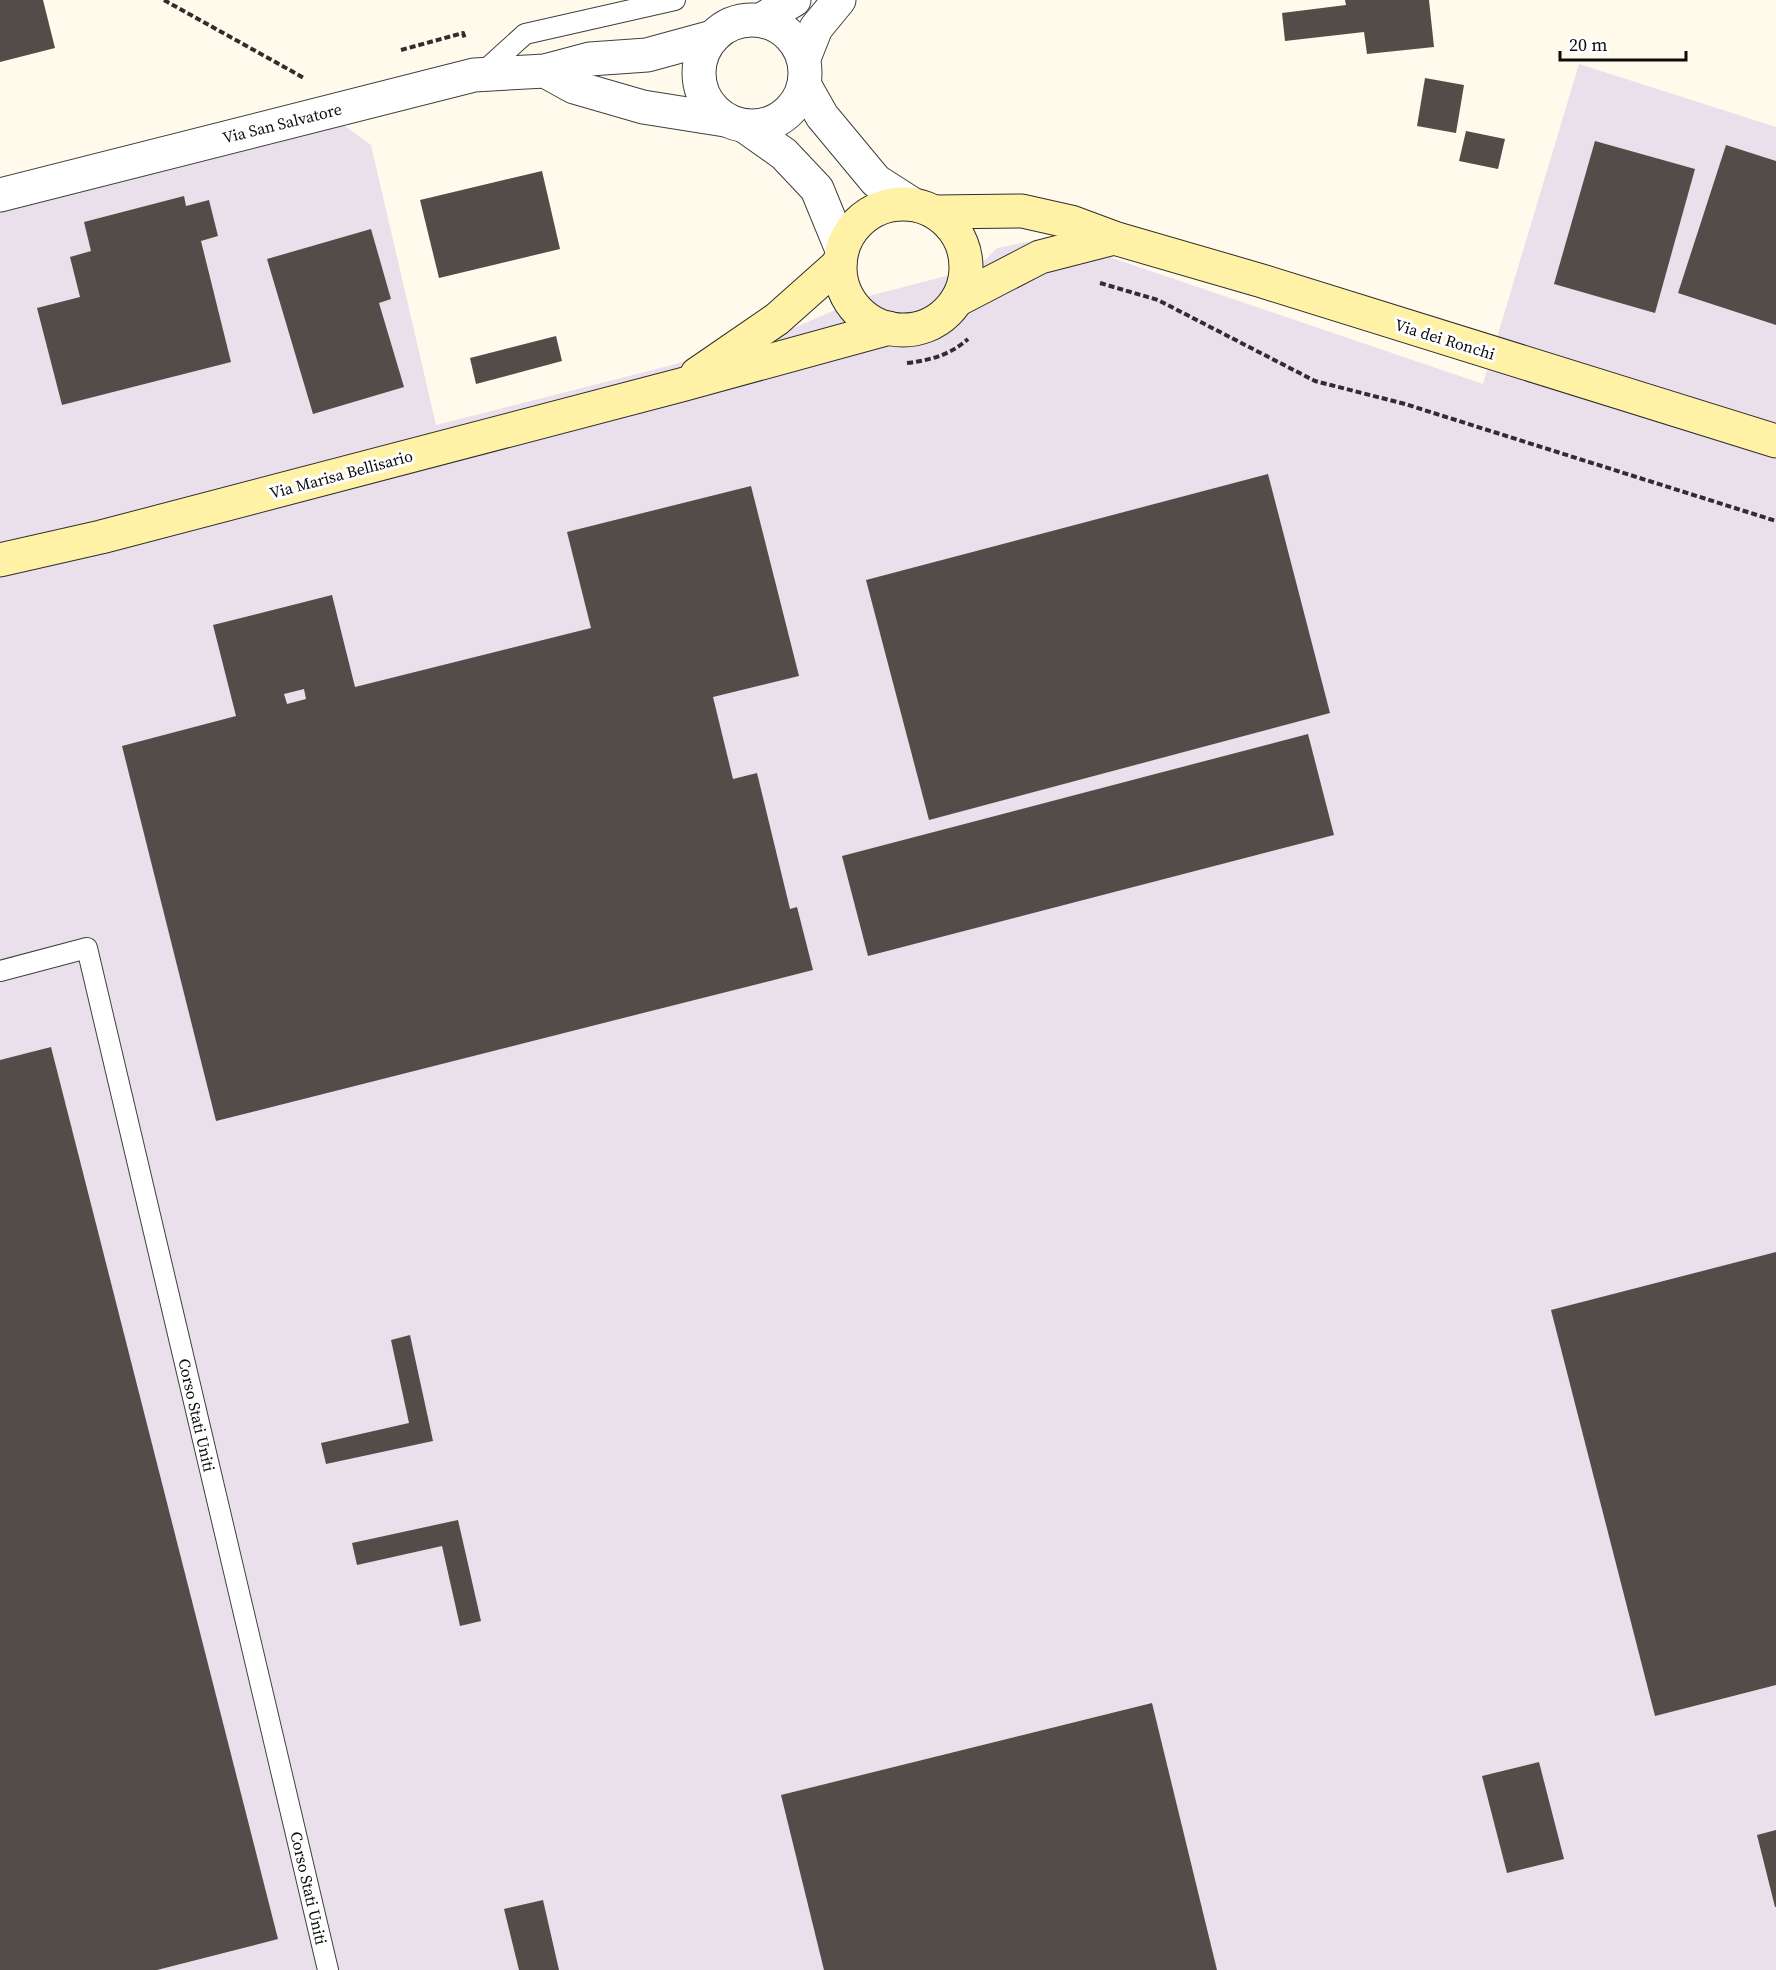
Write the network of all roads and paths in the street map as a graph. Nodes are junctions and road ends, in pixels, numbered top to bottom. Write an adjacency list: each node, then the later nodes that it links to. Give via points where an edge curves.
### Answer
1 (164, 0): 10 (path)
2 (675, 0): 9 (lane, via 525,34)
3 (794, 0): 5 (street, Via San Salvatore)
4 (839, 0): 8 (street, via 816,28)
5 (761, 20): 6 (street, Via San Salvatore, via 727,26); 8 (street, via 792,37)
6 (713, 37): 7 (street, Via San Salvatore, via 647,55 590,59); 11 (street, via 699,65 699,82 713,110)
7 (545, 71): 9 (street, Via San Salvatore); 11 (street, via 574,87 643,107)
8 (805, 72): 11 (street, via 799,100 777,121 762,126); 13 (street, via 822,116 876,181)
9 (480, 75): 12 (street, Via San Salvatore)
10 (304, 78)
11 (736, 123): 15 (street, via 784,154 817,189)
12 (11, 193)
13 (923, 208): 14 (street, Via dei Ronchi, via 1022,211 1071,222); 15 (street, Via dei Ronchi, via 894,204 876,210 849,233); 17 (street, via 953,229 964,251 964,284)
14 (1114, 238): 17 (street, via 1040,257); 22 (street, Via dei Ronchi)
15 (841, 256): 18 (street, via 841,280 847,297 858,312); 21 (street, Via Marisa Bellisario, via 777,319)
16 (1098, 282): 23 (path, via 1158,300 1315,381 1405,404)
17 (957, 300): 18 (street, via 945,315 928,325 909,330)
18 (890, 328): 21 (street, Via Marisa Bellisario)
19 (970, 337): 20 (path, via 956,350 932,360)
20 (900, 364)
21 (681, 385): 24 (street, Via Marisa Bellisario)
22 (1776, 441)
23 (1776, 521)
24 (0, 560)
25 (0, 971): 26 (lane, Corso Stati Uniti, via 87,948)
26 (328, 1970)

